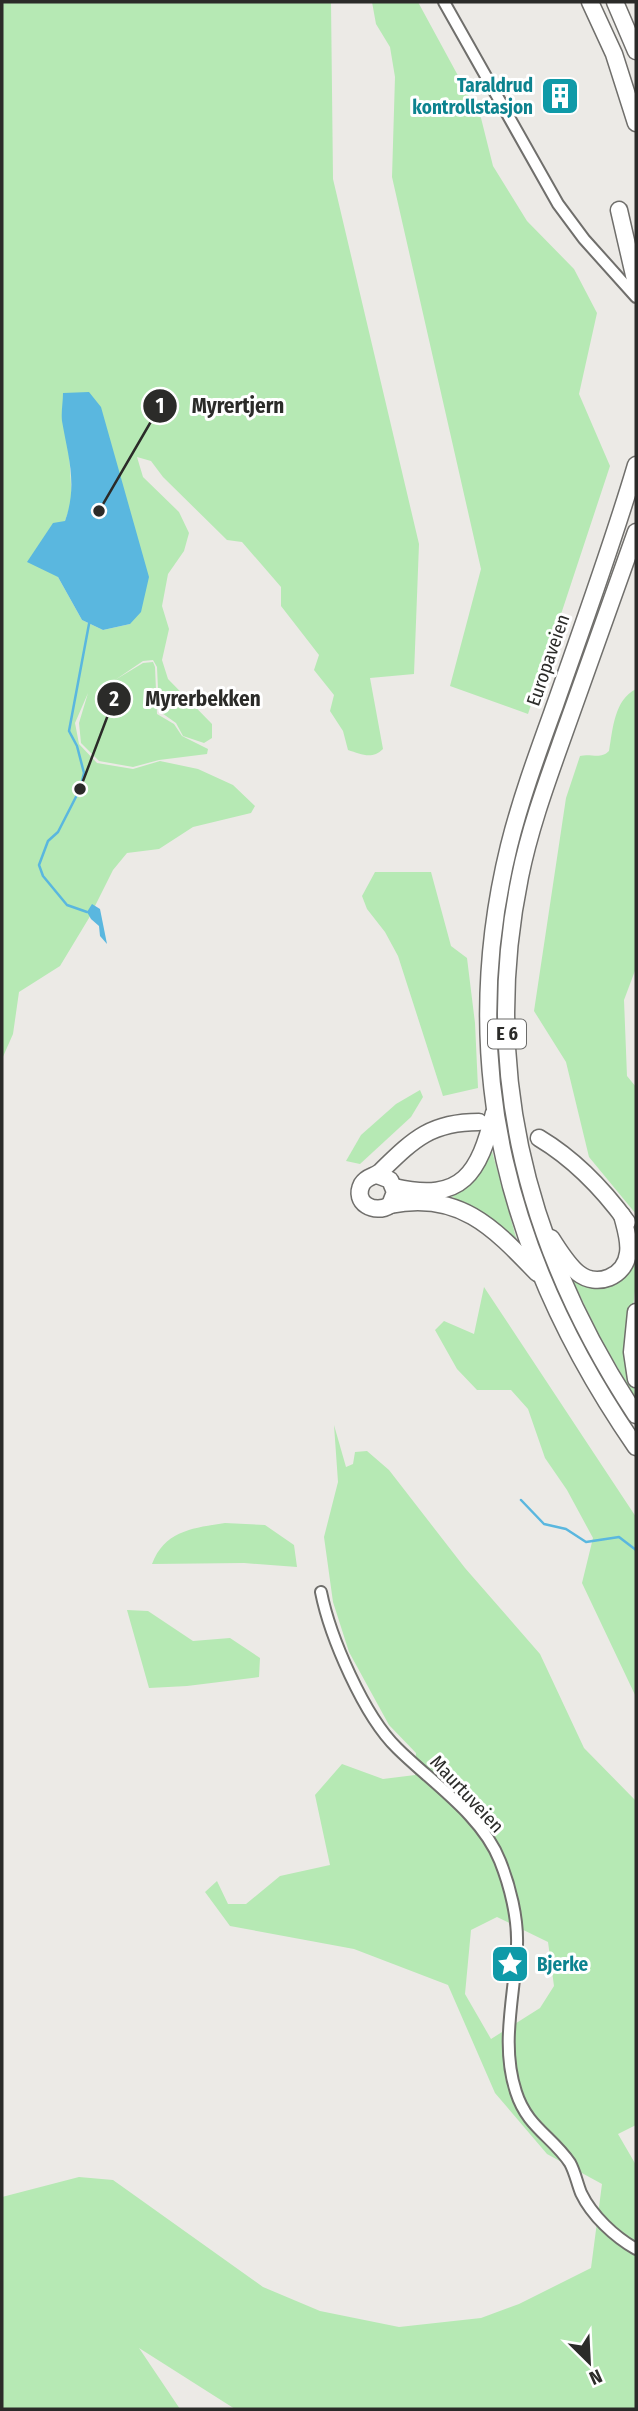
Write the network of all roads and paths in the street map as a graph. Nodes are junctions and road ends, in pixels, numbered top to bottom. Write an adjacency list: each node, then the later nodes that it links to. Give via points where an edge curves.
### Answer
1 (444, 2): 8 (street, via 558,204)
2 (590, 2): 5 (highway, via 614,54)
3 (615, 2): 4 (highway)
4 (636, 51)
5 (636, 123)
6 (619, 210): 7 (highway)
7 (636, 284)
8 (636, 297)
9 (636, 465): 11 (highway, Europaveien / E 6, via 529,776 504,869 488,1001)
10 (636, 531): 17 (highway, Europaveien / E 6, via 548,780 514,910 506,1026 520,1148)
11 (495, 1108): 14 (highway, E 6, via 480,1159 462,1181 430,1191); 19 (highway, E 6, via 515,1202)
12 (479, 1122): 14 (highway, E 6, via 439,1126 397,1153)
13 (538, 1138): 16 (highway, via 579,1168)
14 (388, 1181): 15 (highway, via 394,1198); 15 (highway, E 6, via 369,1177 360,1195 365,1205 375,1210)
15 (390, 1205): 19 (highway, E 6, via 429,1202 453,1206 498,1233)
16 (622, 1215): 17 (highway, E 6, via 627,1258 617,1273 598,1280 575,1270); 18 (highway)
17 (540, 1222): 22 (highway, E 6, via 558,1273 591,1340)
18 (636, 1237)
19 (542, 1279): 23 (highway, E 6, via 576,1349)
20 (636, 1312): 21 (highway, via 632,1352)
21 (636, 1379)
22 (636, 1415)
23 (636, 1447)
24 (321, 1592): 25 (street, Maurtuveien, via 342,1656 388,1738 438,1783 496,1852 516,1930 508,2056 516,2094 531,2122 568,2161 594,2212)
25 (636, 2249)

